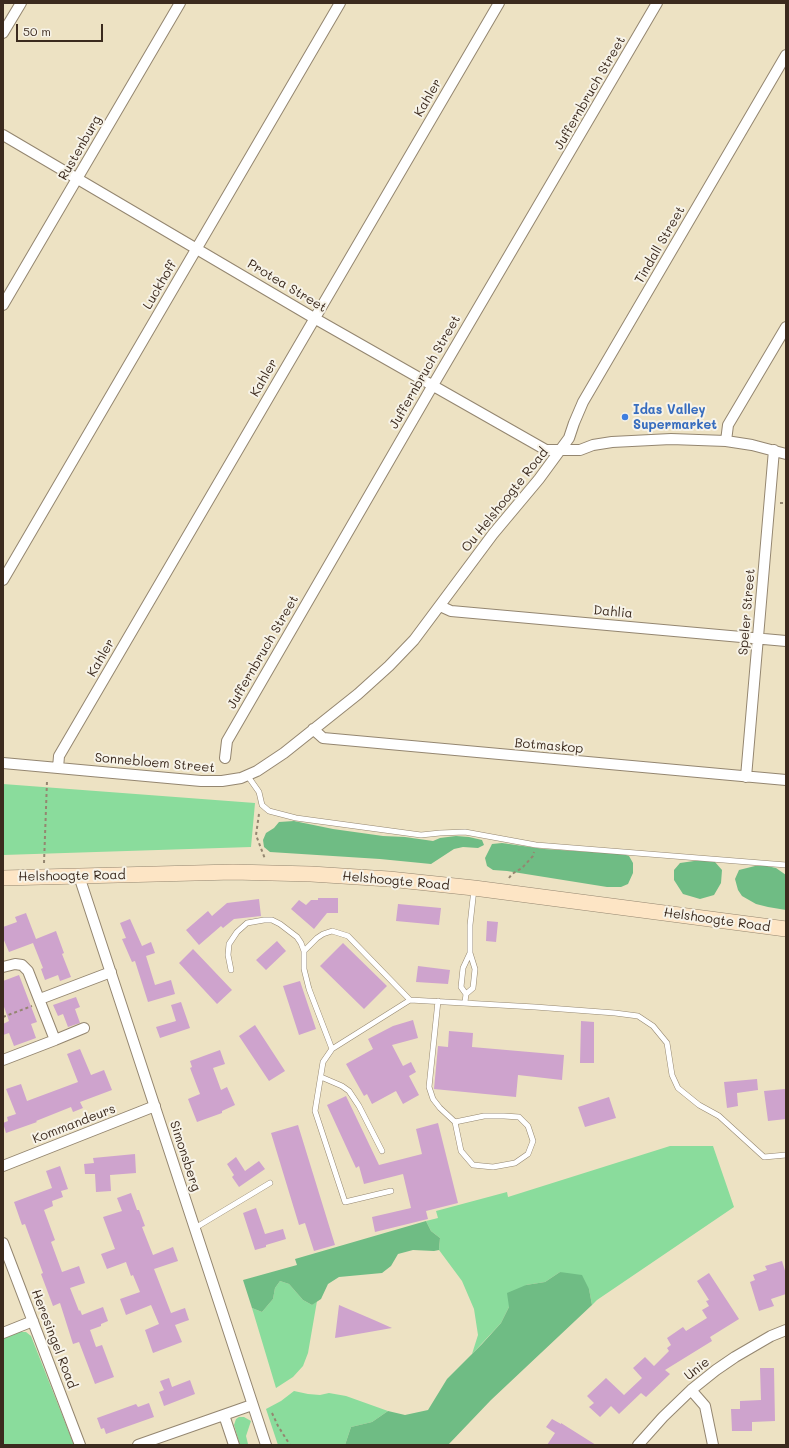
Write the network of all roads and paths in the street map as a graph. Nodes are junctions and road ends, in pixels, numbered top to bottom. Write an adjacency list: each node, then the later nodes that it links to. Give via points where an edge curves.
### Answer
1 (20, 3): 6 (street)
2 (180, 3): 9 (street, Rustenburg)
3 (340, 3): 10 (street, Luckhoff)
4 (499, 3): 12 (street, Kahler)
5 (657, 3): 14 (street, Juffernbruch Street)
6 (3, 33)
7 (786, 55): 16 (street, Tindall Street, via 583,402 569,438)
8 (3, 135): 9 (street, Protea Street)
9 (78, 178): 10 (street, Protea Street); 11 (street, Rustenburg)
10 (196, 248): 12 (street, Protea Street); 19 (street, Luckhoff)
11 (3, 305)
12 (314, 318): 14 (street, Protea Street); 26 (street, Kahler, via 63,749)
13 (786, 328): 15 (street, via 728,425)
14 (433, 385): 16 (street, Protea Street, via 546,450); 24 (street, Juffernbruch Street, via 226,740)
15 (726, 441): 16 (street, Ou Helshoogte Road, via 671,439 612,442 580,450); 17 (street, Ou Helshoogte Road)
16 (561, 450): 20 (street, Ou Helshoogte Road, via 493,534)
17 (774, 450): 18 (street, Ou Helshoogte Road); 21 (street, Speler Street)
18 (786, 454)
19 (3, 580)
20 (440, 606): 21 (street, Dahlia, via 451,611); 23 (street, Ou Helshoogte Road, via 414,640 389,666)
21 (758, 638): 22 (street, Dahlia); 28 (street, Speler Street)
22 (786, 641)
23 (313, 729): 27 (street, Sonnebloem Street, via 284,753); 28 (street, Botmaskop, via 323,738)
24 (225, 758)
25 (3, 764): 26 (street, Sonnebloem Street)
26 (58, 768): 27 (street, Sonnebloem Street, via 202,781 222,781)
27 (247, 775): 31 (lane, via 259,792)
28 (746, 777): 29 (street, Botmaskop)
29 (786, 780)
30 (47, 781): 34 (path)
31 (262, 805): 32 (lane, via 269,811 296,818 420,835 465,832); 33 (path, via 256,835)
32 (536, 846): 35 (lane); 38 (path, via 522,868)
33 (265, 859)
34 (44, 863)
35 (786, 865)
36 (79, 876): 37 (main road, Helshoogte Road); 39 (main road, Helshoogte Road, via 233,872 311,874); 45 (street, Simonsberg)
37 (3, 878)
38 (509, 878)
39 (474, 888): 40 (main road, Helshoogte Road); 42 (lane)
40 (786, 929)
41 (304, 951): 44 (lane, via 297,937 280,924 272,920 248,923 236,932 229,944); 47 (lane, via 323,934 332,931 348,936); 54 (lane, via 304,969 309,989)
42 (470, 953): 46 (lane, via 463,968 461,987); 46 (lane, via 475,969 473,988)
43 (3, 967): 48 (street, via 15,964 28,971)
44 (230, 970)
45 (111, 972): 48 (street); 57 (street, Simonsberg)
46 (466, 994): 50 (lane)
47 (410, 1000): 49 (lane); 54 (lane)
48 (41, 1001): 51 (path); 53 (street)
49 (438, 1001): 50 (lane); 58 (lane, via 429,1087 433,1099)
50 (465, 1002): 60 (lane, via 638,1016 653,1026 667,1043 672,1074 678,1088 699,1105 719,1116 764,1157)
51 (3, 1017)
52 (84, 1028): 53 (street)
53 (55, 1040): 55 (street)
54 (332, 1049): 56 (lane, via 323,1062)
55 (3, 1060)
56 (321, 1077): 59 (lane, via 349,1091); 63 (lane, via 315,1111 345,1202)
57 (155, 1106): 61 (street, Kommandeurs); 64 (street, Simonsberg)
58 (455, 1122): 58 (lane, via 461,1151 473,1165 493,1167 515,1163 528,1154 533,1141 528,1126 519,1118 484,1116)
59 (382, 1151)
60 (786, 1155)
61 (3, 1166)
62 (270, 1183): 64 (lane)
63 (391, 1191)
64 (195, 1228): 70 (street, Simonsberg)
65 (3, 1243): 66 (street, Heresingel Road)
66 (33, 1321): 68 (street); 73 (street, Heresingel Road)
67 (786, 1330): 69 (street, Unie, via 735,1357)
68 (3, 1332)
69 (691, 1390): 78 (street, Unie); 79 (street, via 705,1406)
70 (252, 1405): 72 (street); 76 (street, Simonsberg)
71 (272, 1413): 77 (path)
72 (224, 1415): 74 (street); 75 (street)
73 (80, 1445)
74 (138, 1445)
75 (234, 1445)
76 (266, 1445)
77 (290, 1445)
78 (638, 1445)
79 (713, 1445)

